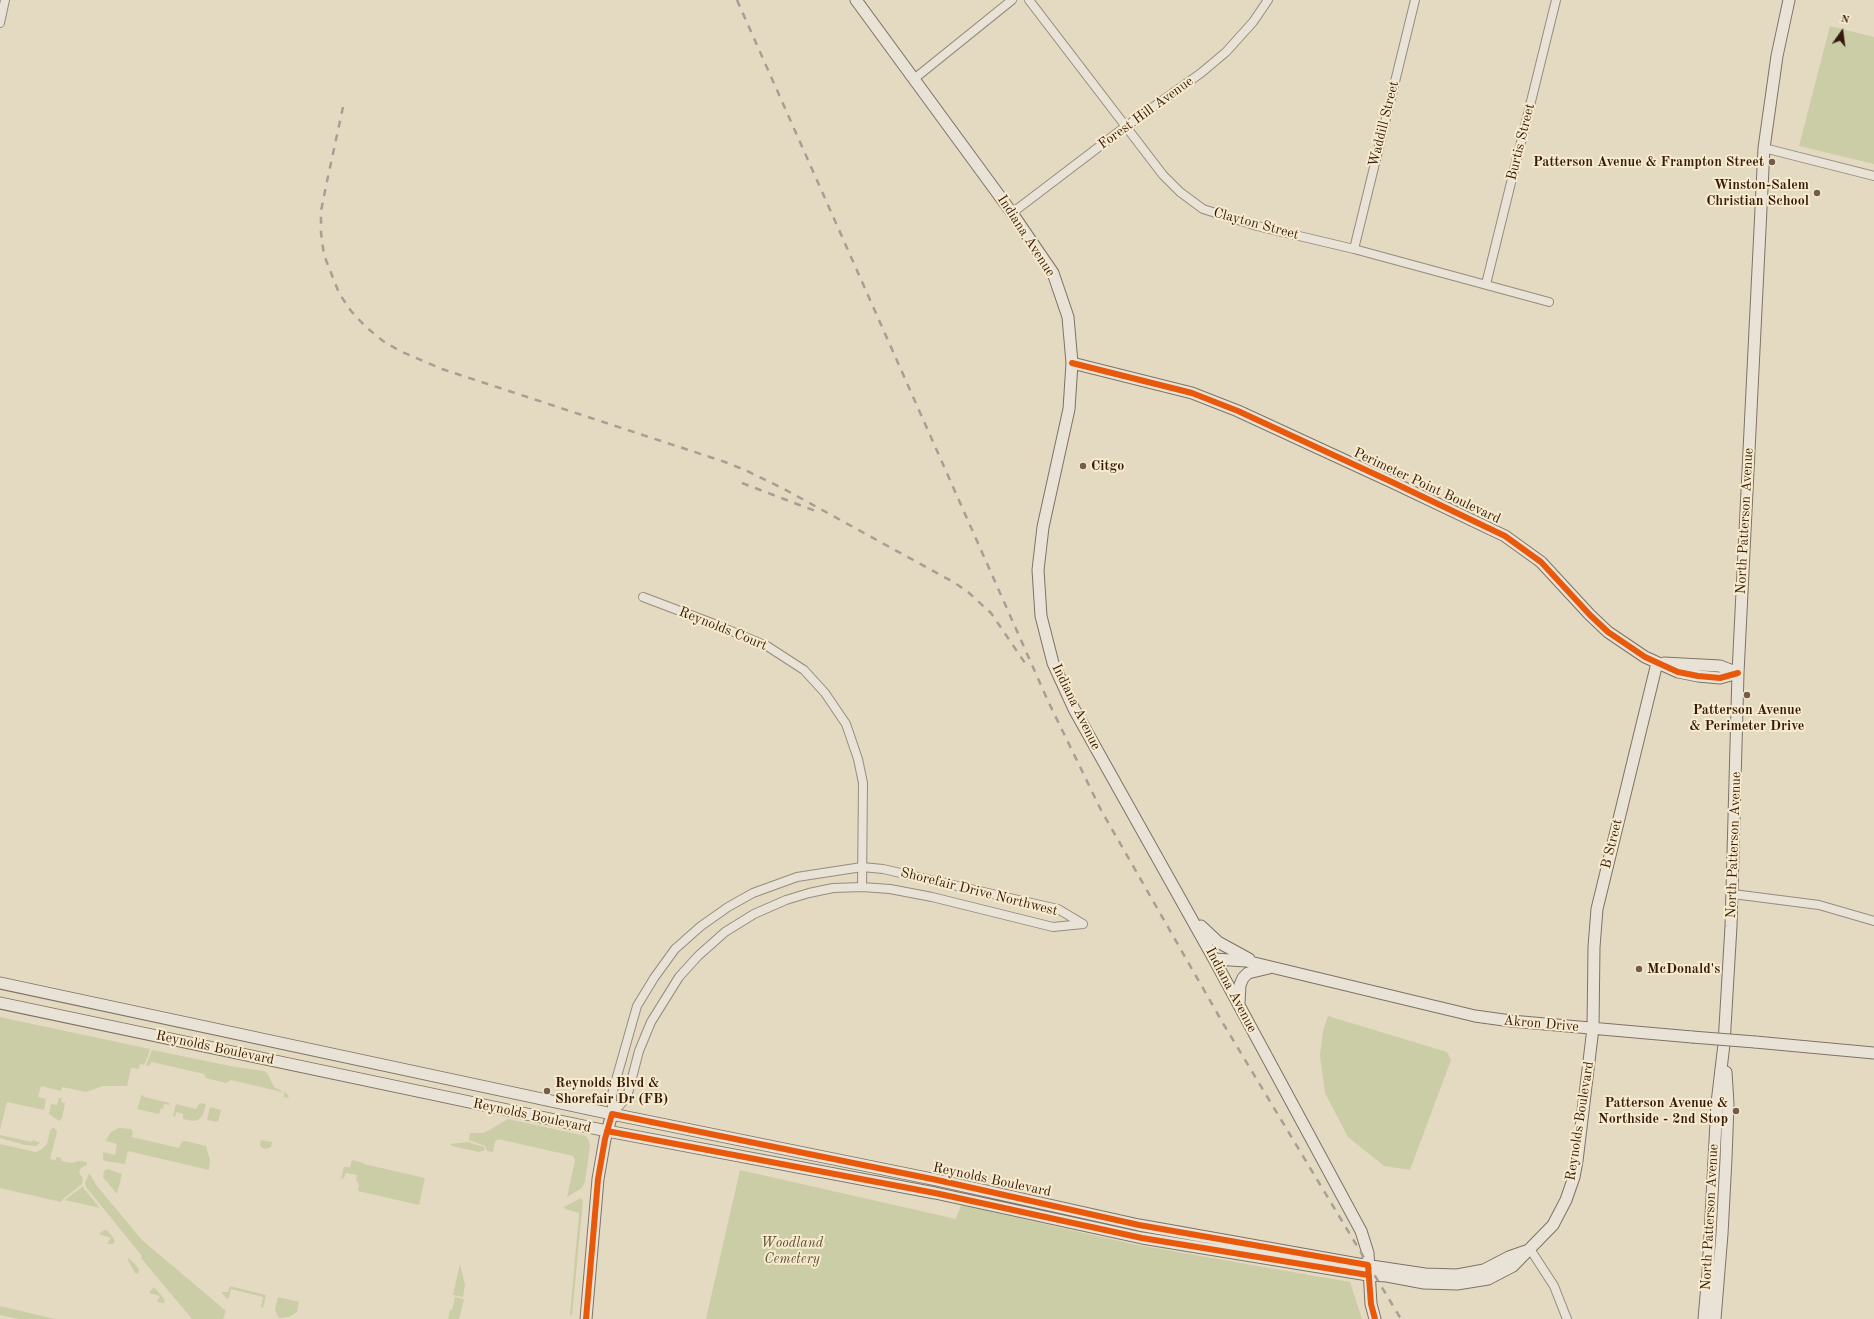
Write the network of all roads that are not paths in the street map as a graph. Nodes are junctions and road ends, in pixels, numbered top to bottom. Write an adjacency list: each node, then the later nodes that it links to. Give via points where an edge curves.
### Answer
1 (5, 0): 9 (street)
2 (856, 0): 10 (main road, Indiana Avenue)
3 (1012, 0): 10 (street)
4 (1029, 0): 11 (street, Clayton Street)
5 (1268, 0): 11 (street, Forest Hill Avenue, via 1253,22 1226,52)
6 (1415, 0): 15 (street, Waddill Street)
7 (1556, 0): 16 (street, Burtis Street)
8 (1789, 0): 12 (main road, North Patterson Avenue, via 1777,56)
9 (0, 23)
10 (914, 79): 14 (main road, Indiana Avenue)
11 (1126, 127): 14 (street, Forest Hill Avenue); 15 (street, Clayton Street, via 1163,175 1203,209 1257,226)
12 (1764, 148): 13 (street); 21 (main road, North Patterson Avenue)
13 (1874, 176)
14 (1012, 213): 18 (main road, Indiana Avenue, via 1053,273 1068,317)
15 (1354, 249): 16 (street, Clayton Street)
16 (1486, 284): 17 (street, Clayton Street)
17 (1549, 302)
18 (1072, 363): 20 (main road, Perimeter Point Boulevard, via 1187,391 1208,399 1505,536 1550,570 1608,632 1629,648); 25 (main road, Indiana Avenue, via 1069,409 1043,527 1038,570 1041,616 1053,663 1074,709)
19 (643, 598): 22 (street, Reynolds Court, via 767,646 804,670 825,693 846,724 863,783)
20 (1657, 663): 21 (main road, Perimeter Point Boulevard, via 1678,672 1698,676 1720,678); 33 (main road, B Street, via 1597,909)
21 (1738, 673): 24 (main road, North Patterson Avenue)
22 (862, 867): 23 (street, Reynolds Court); 23 (street, Shorefair Drive Northwest, via 883,869 1058,909 1083,924 1053,927 932,897); 36 (street, Shorefair Drive Northwest, via 797,877 753,893 723,911 675,949 637,1006 612,1094)
23 (862, 887): 36 (street, Shorefair Drive Northwest, via 809,892 786,900 754,914 698,956 679,977 651,1022 627,1097)
24 (1733, 894): 26 (street, via 1819,905); 34 (main road, North Patterson Avenue)
25 (1185, 907): 27 (main road, Indiana Avenue); 28 (main road, via 1214,939)
26 (1874, 921)
27 (1214, 958): 28 (main road, Akron Drive); 32 (main road, Indiana Avenue)
28 (1260, 965): 29 (main road, Akron Drive)
29 (1272, 968): 32 (main road, via 1248,973 1243,978); 33 (main road, Akron Drive, via 1475,1016 1510,1022)
30 (0, 983): 36 (main road, Reynolds Boulevard)
31 (0, 1003): 37 (main road, Reynolds Boulevard)
32 (1239, 1004): 39 (main road, Indiana Avenue, via 1361,1231 1368,1253)
33 (1593, 1028): 35 (main road, Akron Drive, bridge); 38 (main road, Reynolds Boulevard, via 1574,1177 1553,1225)
34 (1724, 1044): 43 (main road, North Patterson Avenue, via 1717,1103); 44 (main road, North Patterson Avenue, via 1728,1104 1726,1159)
35 (1874, 1053)
36 (612, 1114): 37 (main road, Shorefair Drive Northwest); 39 (main road, Reynolds Boulevard)
37 (607, 1131): 39 (main road, Reynolds Boulevard, via 935,1193 1142,1238); 40 (main road, Shorefair Drive Northwest, via 598,1179)
38 (1530, 1249): 39 (main road, Reynolds Boulevard, via 1513,1266 1488,1279 1457,1284 1424,1283); 42 (street, via 1554,1286)
39 (1368, 1270): 41 (main road, Indiana Avenue)
40 (586, 1319)
41 (1375, 1319)
42 (1567, 1319)
43 (1704, 1319)
44 (1714, 1319)

